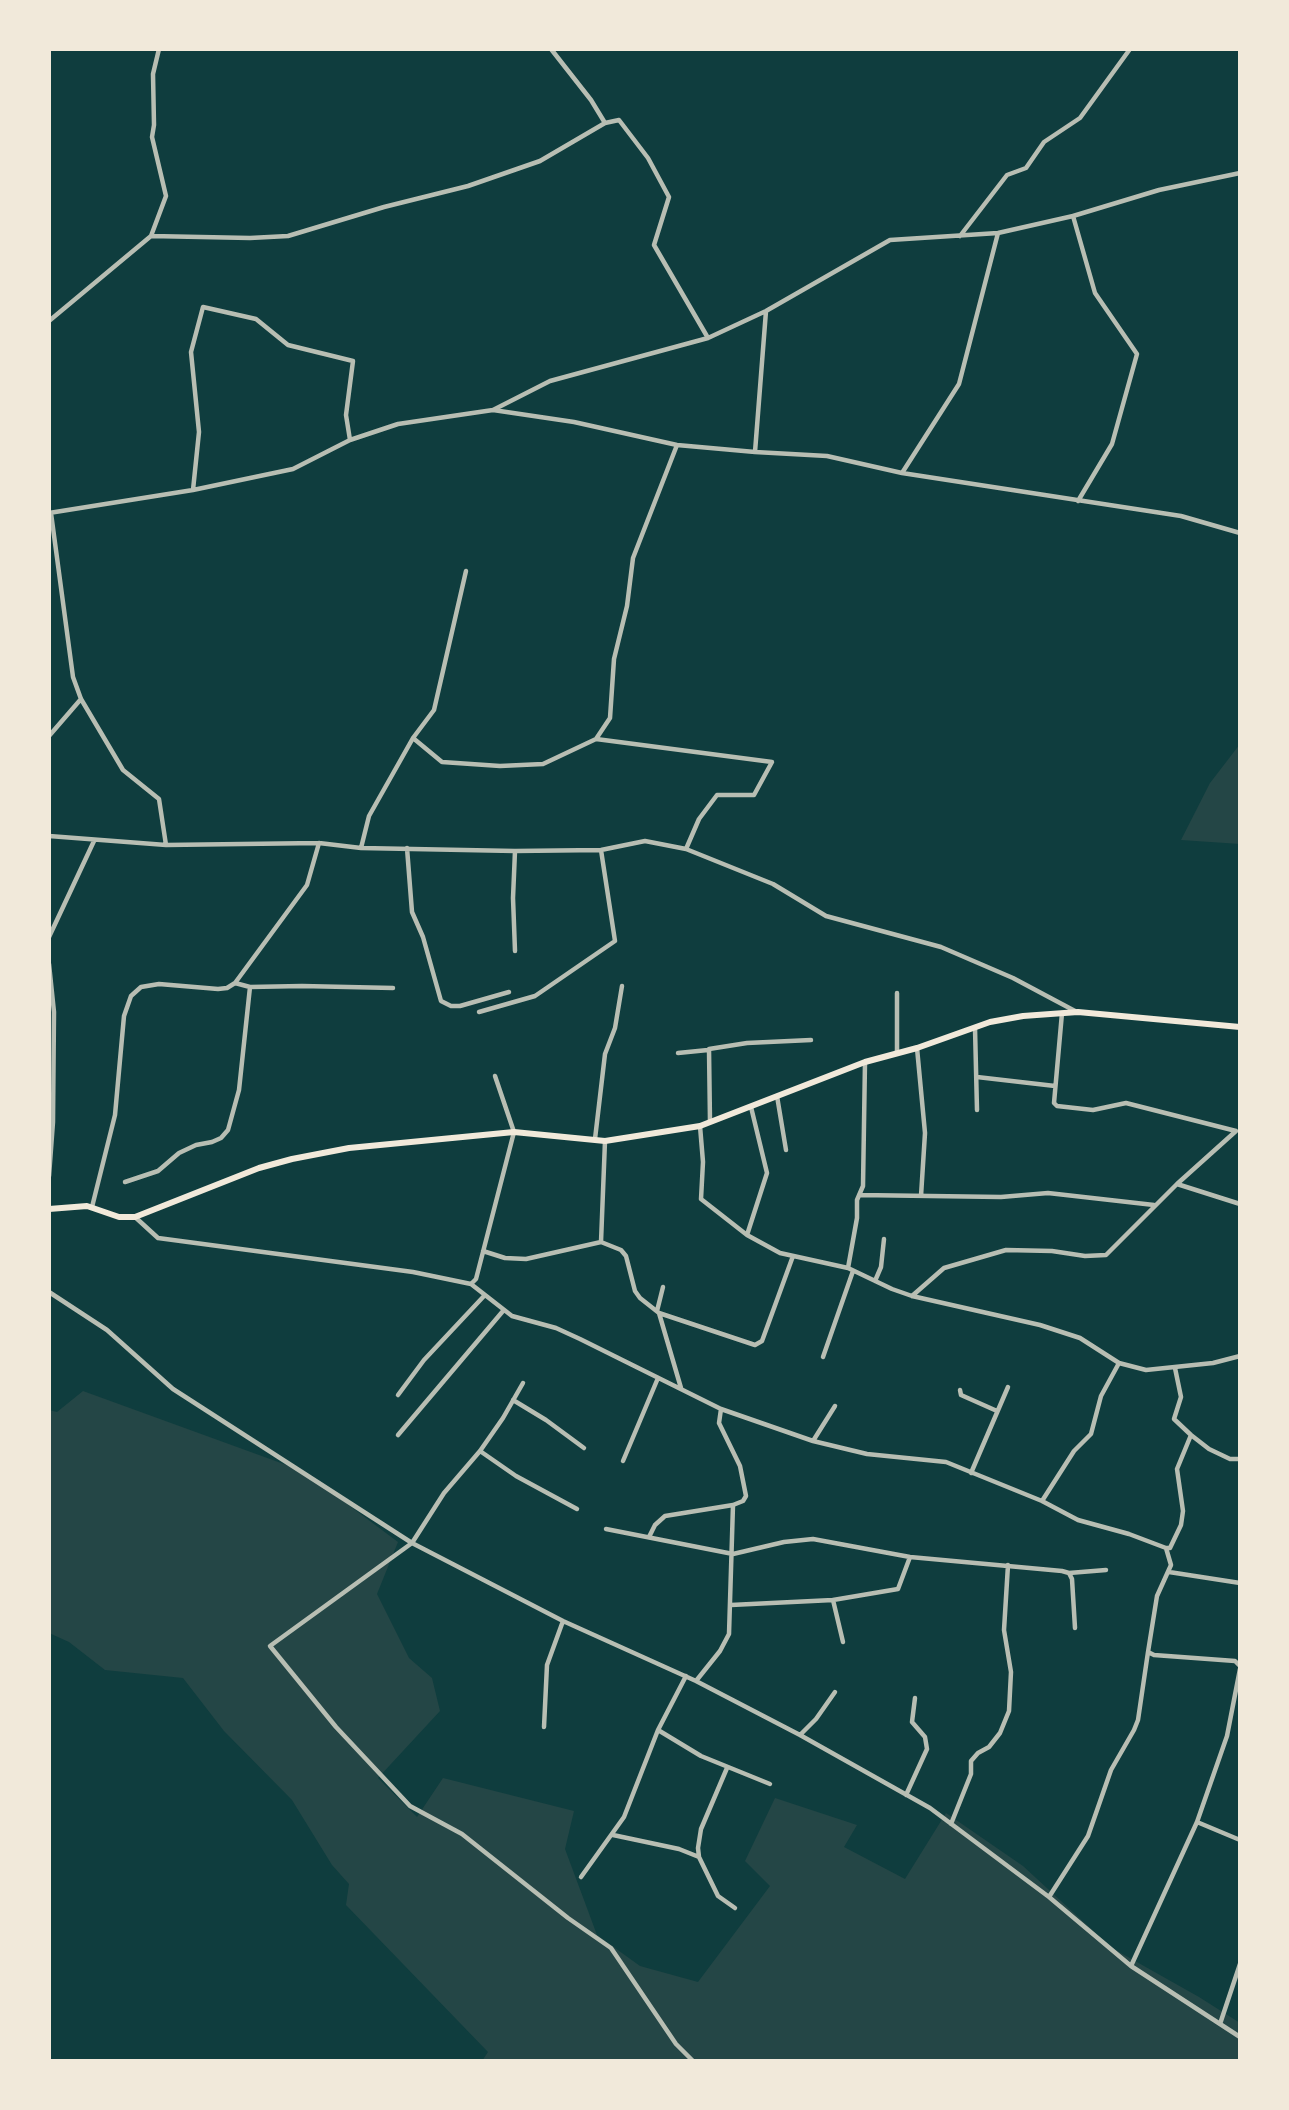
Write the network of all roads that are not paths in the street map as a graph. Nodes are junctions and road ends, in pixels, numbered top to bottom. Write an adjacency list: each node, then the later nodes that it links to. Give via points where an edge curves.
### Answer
1 (159, 49): 8 (street, via 153,74 152,137 166,196)
2 (551, 49): 4 (street)
3 (1130, 49): 9 (street, via 1080,118 1044,142 1026,168 1007,175)
4 (605, 123): 8 (street, via 541,161 288,236); 12 (street, via 619,120 648,158 669,197 654,245)
5 (1240, 173): 6 (street, via 1159,190)
6 (1073, 216): 7 (street); 19 (street, via 1095,293 1137,354 1112,444)
7 (998, 233): 9 (street); 17 (street, via 959,383)
8 (151, 236): 11 (street)
9 (960, 236): 10 (street, via 890,240)
10 (766, 311): 12 (street); 16 (street)
11 (49, 321)
12 (708, 338): 13 (street, via 550,381)
13 (493, 410): 14 (street, via 398,424); 15 (street)
14 (350, 440): 18 (street, via 293,469); 18 (street, via 346,415 353,362 288,345 256,319 203,307 191,352 199,432)
15 (677, 445): 16 (street); 26 (street, via 633,558 614,659 610,718)
16 (755, 452): 17 (street, via 827,456)
17 (902, 473): 19 (street)
18 (193, 490): 20 (street)
19 (1078, 501): 21 (street, via 1181,516)
20 (50, 513): 23 (street, via 73,677)
21 (1240, 533)
22 (466, 571): 25 (street, via 434,710)
23 (81, 699): 24 (street); 30 (street, via 123,771 159,799)
24 (49, 736)
25 (413, 738): 26 (street, via 442,762 500,766 543,764); 31 (street, via 369,816)
26 (596, 739): 33 (street, via 772,762 754,795 717,795 699,819)
27 (49, 836): 28 (street)
28 (94, 841): 30 (street); 36 (street)
29 (319, 843): 30 (street); 31 (street); 39 (street, via 307,885)
30 (166, 845)
31 (361, 848): 32 (street)
32 (407, 848): 34 (street); 43 (street, via 412,912 441,1001 460,1006)
33 (686, 849): 35 (street, via 645,841); 46 (street, via 773,884 826,916 942,947)
34 (515, 850): 35 (street); 37 (street)
35 (601, 850): 45 (street, via 615,941 535,996)
36 (49, 937)
37 (515, 951)
38 (49, 964): 69 (street, via 54,1012)
39 (236, 983): 41 (street); 76 (street, via 218,989 159,984 141,987 131,996 124,1016 115,1115)
40 (622, 986): 66 (street, via 606,1054)
41 (250, 987): 42 (street); 70 (street, via 239,1090 228,1130 222,1138 179,1153 158,1171)
42 (394, 988)
43 (509, 992)
44 (897, 993): 54 (street)
45 (478, 1012)
46 (1078, 1012): 47 (main road); 48 (main road)
47 (1062, 1013): 49 (main road, via 1023,1016); 58 (street)
48 (1240, 1027)
49 (975, 1028): 51 (main road); 57 (street)
50 (811, 1040): 52 (street)
51 (917, 1048): 54 (main road); 73 (street, via 925,1133)
52 (708, 1050): 53 (street); 62 (street)
53 (678, 1053)
54 (897, 1054): 55 (main road)
55 (865, 1062): 59 (main road); 72 (street, via 863,1186)
56 (495, 1076): 64 (street)
57 (977, 1077): 58 (street); 61 (street)
58 (1055, 1086): 65 (street, via 1054,1103 1060,1108 1093,1110 1126,1103)
59 (777, 1096): 60 (main road); 68 (street)
60 (751, 1107): 62 (main road); 79 (street, via 766,1173)
61 (977, 1110)
62 (710, 1123): 63 (main road)
63 (700, 1126): 67 (main road); 79 (street, via 701,1199)
64 (514, 1132): 66 (main road); 78 (main road, via 349,1148 292,1159); 82 (street)
65 (1238, 1132): 71 (street)
66 (595, 1139): 67 (main road)
67 (605, 1140): 81 (street)
68 (786, 1150)
69 (49, 1176)
70 (125, 1181)
71 (1177, 1184): 74 (street); 75 (street)
72 (859, 1195): 73 (street); 84 (street)
73 (921, 1196): 75 (street, via 1048,1194)
74 (1240, 1204)
75 (1154, 1205): 90 (street, via 1106,1255 1006,1250 944,1268)
76 (93, 1208): 77 (main road); 78 (main road)
77 (49, 1209)
78 (135, 1217): 86 (street, via 158,1238)
79 (747, 1235): 83 (street)
80 (884, 1240): 85 (street)
81 (601, 1242): 82 (street, via 526,1259); 92 (street, via 626,1256 635,1291)
82 (483, 1251): 86 (street)
83 (793, 1256): 84 (street); 92 (street, via 762,1341 755,1345)
84 (851, 1269): 85 (street); 94 (street)
85 (875, 1281): 90 (street)
86 (471, 1284): 89 (street)
87 (663, 1287): 92 (street)
88 (49, 1292): 120 (street, via 107,1330 173,1389)
89 (484, 1296): 91 (street); 102 (street)
90 (912, 1296): 95 (street, via 1040,1325 1080,1338)
91 (503, 1311): 97 (street, via 580,1339); 107 (street)
92 (658, 1312): 100 (street)
93 (1240, 1356): 96 (street)
94 (823, 1357)
95 (1119, 1363): 96 (street, via 1146,1370); 115 (street, via 1101,1396 1091,1434 1074,1451)
96 (1175, 1368): 108 (street, via 1181,1397 1174,1419)
97 (659, 1378): 100 (street); 113 (street)
98 (523, 1383): 103 (street)
99 (1008, 1387): 106 (street)
100 (681, 1389): 105 (street)
101 (960, 1390): 106 (street, via 961,1395)
102 (398, 1395)
103 (513, 1400): 110 (street); 111 (street)
104 (835, 1406): 109 (street)
105 (721, 1409): 109 (street); 116 (street, via 719,1423 740,1466 747,1493)
106 (997, 1411): 114 (street)
107 (398, 1435)
108 (1191, 1435): 112 (street, via 1223,1456); 121 (street, via 1177,1469 1181,1525)
109 (813, 1441): 114 (street, via 867,1454 946,1462)
110 (584, 1448)
111 (480, 1451): 117 (street); 120 (street, via 444,1493)
112 (1240, 1460)
113 (623, 1461)
114 (971, 1473): 115 (street)
115 (1042, 1501): 121 (street, via 1078,1520)
116 (733, 1505): 119 (street, via 665,1516); 122 (street)
117 (577, 1509)
118 (606, 1529): 119 (street)
119 (649, 1537): 122 (street)
120 (412, 1543): 131 (street); 158 (street, via 270,1646 336,1727 410,1806 462,1835 611,1948 676,2044)
121 (1166, 1548): 126 (street)
122 (733, 1554): 123 (street, via 813,1539); 130 (street)
123 (910, 1557): 124 (street); 129 (street, via 898,1589)
124 (1008, 1565): 127 (street); 147 (street, via 1004,1630 1011,1672 1009,1711 1000,1733 971,1762)
125 (1106, 1570): 127 (street)
126 (1169, 1572): 128 (street); 134 (street, via 1157,1596)
127 (1069, 1573): 132 (street)
128 (1240, 1583)
129 (833, 1600): 130 (street); 133 (street)
130 (731, 1605): 137 (street, via 729,1634)
131 (563, 1621): 136 (street); 140 (street, via 547,1665)
132 (1075, 1628)
133 (843, 1642)
134 (1149, 1652): 135 (street, via 1235,1661); 152 (street, via 1134,1730 1111,1770 1088,1836)
135 (1240, 1668): 146 (street, via 1227,1736)
136 (686, 1676): 137 (street); 141 (street)
137 (696, 1681): 142 (street)
138 (835, 1692): 142 (street)
139 (915, 1698): 145 (street, via 912,1722 925,1737 927,1749)
140 (544, 1727)
141 (658, 1730): 143 (street); 148 (street)
142 (800, 1735): 145 (street)
143 (727, 1768): 144 (street); 150 (street, via 701,1829)
144 (770, 1784)
145 (906, 1795): 147 (street)
146 (1197, 1822): 149 (street); 155 (street)
147 (951, 1824): 152 (street)
148 (613, 1835): 150 (street); 151 (street)
149 (1240, 1840)
150 (699, 1857): 153 (street, via 718,1896)
151 (581, 1877)
152 (1049, 1897): 155 (street)
153 (735, 1908)
154 (1240, 1964): 156 (street)
155 (1131, 1966): 156 (street)
156 (1220, 2024): 157 (street)
157 (1240, 2037)
158 (693, 2061)

